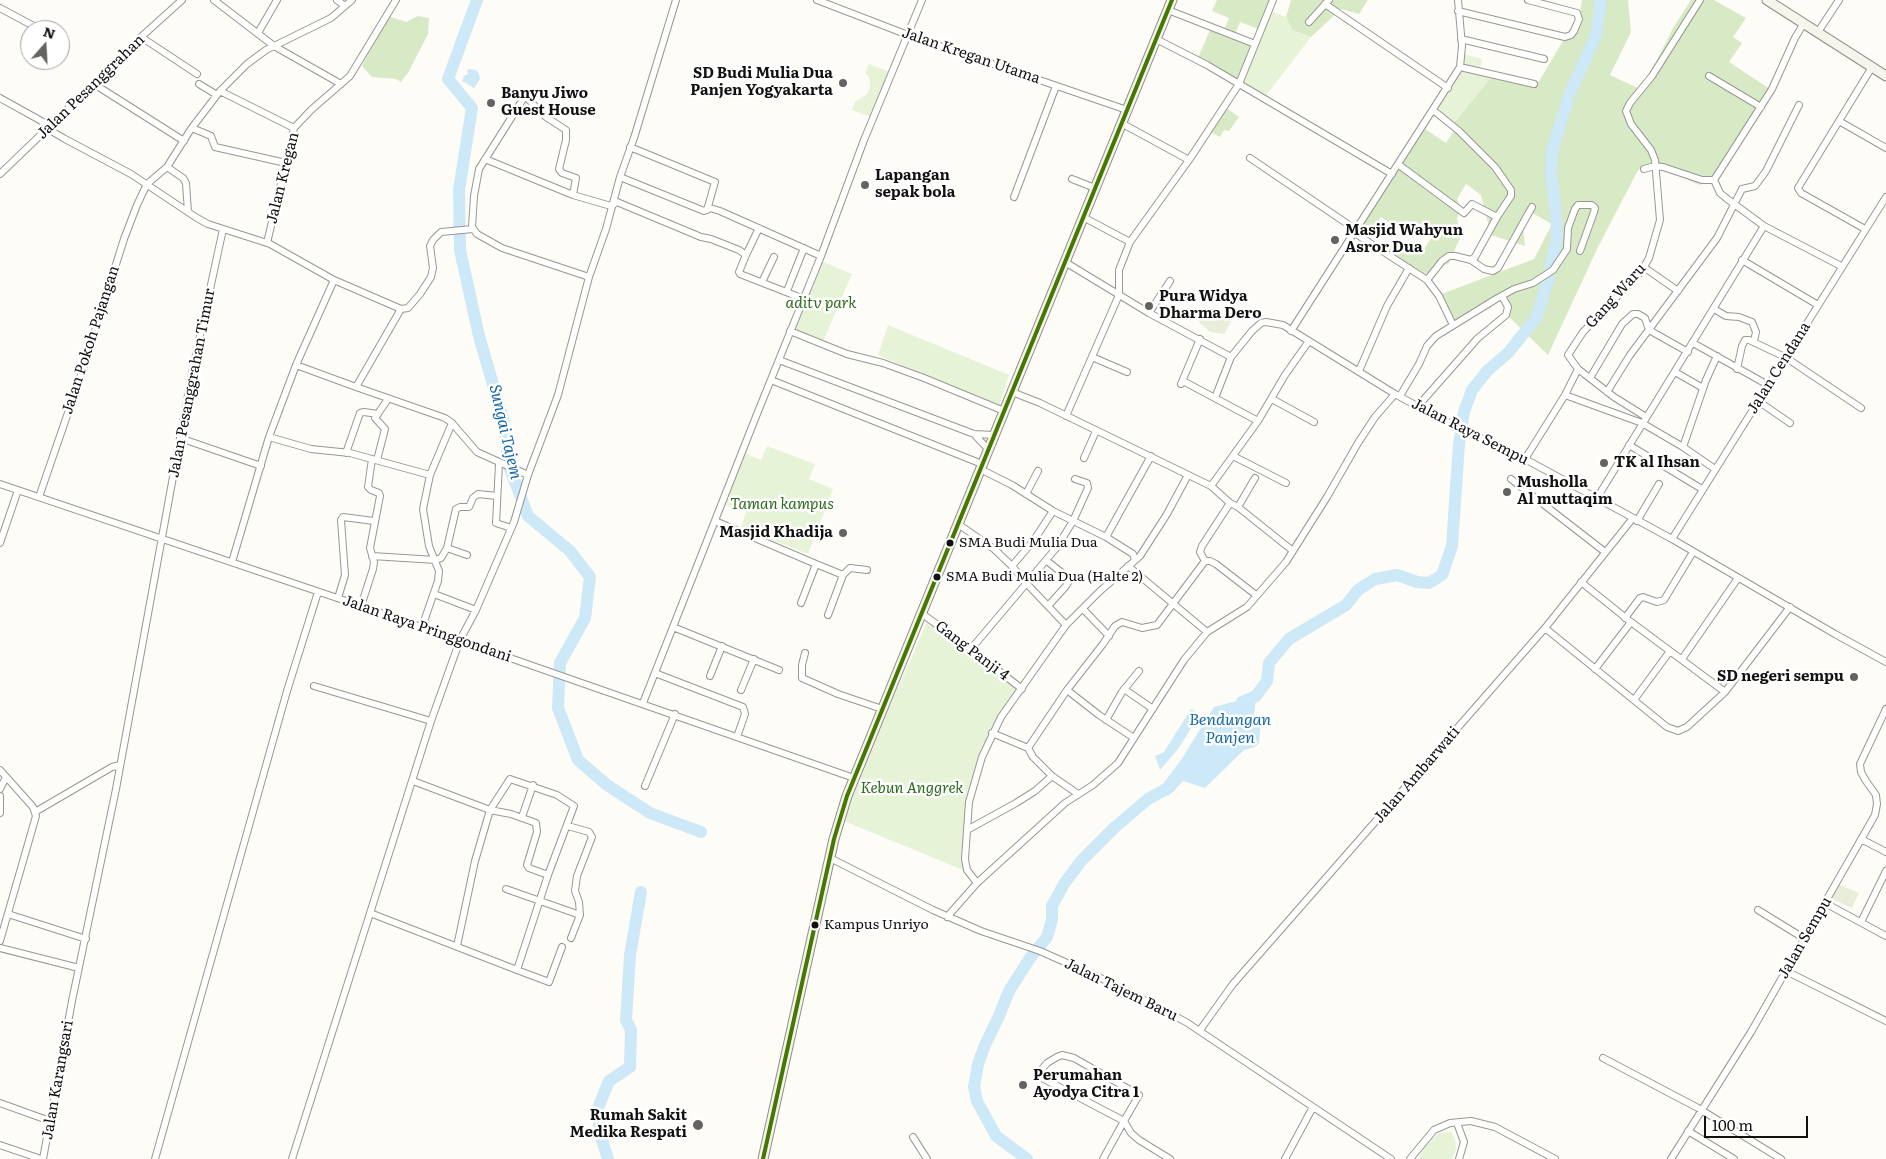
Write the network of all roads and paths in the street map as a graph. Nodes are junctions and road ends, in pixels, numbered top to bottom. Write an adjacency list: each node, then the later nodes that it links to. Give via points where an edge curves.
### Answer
1 (182, 0): 31 (street, Jalan Pesanggrahan)
2 (214, 0): 29 (street)
3 (277, 0): 29 (street)
4 (337, 0): 21 (street)
5 (352, 0): 21 (street)
6 (396, 0): 44 (street, Jalan Kregan, via 359,63)
7 (676, 0): 61 (street)
8 (816, 0): 19 (street, Jalan Kregan Utama)
9 (922, 0): 30 (street)
10 (1172, 0): 23 (main road)
11 (1273, 0): 34 (street)
12 (1458, 0): 24 (street)
13 (1528, 0): 17 (street)
14 (1700, 0): 68 (street, Gang Waru, via 1652,76 1627,108 1626,115 1651,150)
15 (1767, 0): 20 (main road)
16 (1839, 0): 28 (street)
17 (1539, 1): 24 (street, via 1579,16 1571,35)
18 (1327, 2): 26 (street); 48 (street)
19 (833, 3): 30 (street, Jalan Kregan Utama)
20 (1779, 3): 27 (main road)
21 (345, 6): 35 (street, via 317,26)
22 (0, 8): 25 (street)
23 (1168, 10): 33 (main road); 34 (street)
24 (1458, 11): 32 (street)
25 (22, 20)
26 (1309, 22)
27 (1804, 23): 28 (main road); 52 (street)
28 (1818, 32): 38 (main road)
29 (258, 34): 35 (street)
30 (908, 35): 47 (street, Jalan Kregan Utama); 100 (street)
31 (141, 37): 39 (street); 42 (street, Jalan Pesanggrahan)
32 (1462, 38): 36 (street); 37 (street)
33 (1156, 39): 45 (street); 53 (main road)
34 (1255, 44): 45 (street)
35 (274, 46): 44 (street); 49 (street, via 247,64)
36 (1544, 59)
37 (1460, 67): 46 (street); 48 (street)
38 (1872, 67): 41 (main road); 55 (street)
39 (197, 74)
40 (1709, 76): 52 (street)
41 (1886, 76)
42 (94, 84): 59 (street, Jalan Pesanggrahan); 60 (street)
43 (199, 84): 49 (street)
44 (341, 84): 58 (street, Jalan Kregan)
45 (1239, 84): 65 (street); 72 (street)
46 (1534, 84)
47 (1056, 86): 53 (street, Jalan Kregan Utama); 80 (street)
48 (1448, 88): 54 (street)
49 (218, 93): 57 (street); 58 (street)
50 (0, 98): 59 (street, via 43,122)
51 (1799, 105): 81 (street, via 1766,171 1755,186 1742,189)
52 (1761, 107): 75 (street)
53 (1127, 110): 56 (main road)
54 (1433, 110): 67 (street); 87 (street, via 1459,131 1511,190)
55 (1839, 121): 62 (street); 92 (street, via 1799,185 1799,191)
56 (1122, 124): 65 (street); 77 (main road)
57 (192, 128): 60 (street); 66 (street, via 211,136 215,147)
58 (294, 128): 66 (street, Jalan Kregan)
59 (48, 129): 71 (street, Jalan Pesanggrahan); 76 (street)
60 (184, 141): 69 (street)
61 (630, 148): 73 (street); 84 (street, via 715,182)
62 (1886, 148)
63 (1250, 158): 93 (street)
64 (485, 159): 78 (street); 78 (street, via 525,96 546,117 566,130 559,168 562,173 576,178); 91 (street, via 479,168 476,184)
65 (1189, 160): 94 (street)
66 (286, 164): 95 (street, Jalan Kregan)
67 (1399, 165): 72 (street); 87 (street, via 1464,213 1472,204)
68 (1655, 166): 70 (street); 75 (street, via 1702,180); 106 (street, Gang Waru, via 1660,220)
69 (167, 167): 76 (street); 85 (street, via 186,183)
70 (1644, 169)
71 (0, 174)
72 (1392, 174): 93 (street)
73 (620, 177): 82 (street); 84 (street, via 680,203)
74 (1072, 179): 77 (street)
75 (1714, 180): 81 (street, via 1720,193)
76 (147, 184): 85 (street); 197 (street, Jalan Pokoh Pajangan, via 116,263)
77 (1095, 188): 86 (main road)
78 (573, 195): 82 (street)
79 (1886, 196): 92 (street, Jalan Cendana)
80 (1014, 197)
81 (1734, 204): 88 (street); 113 (street, via 1717,238)
82 (611, 206): 98 (street, via 617,202); 107 (street)
83 (1532, 207): 101 (street, via 1498,268 1493,271 1484,269)
84 (707, 210): 89 (street, via 720,211)
85 (188, 212): 90 (street)
86 (1083, 217): 94 (street); 103 (main road)
87 (1496, 217): 101 (street, via 1478,254)
88 (1764, 226): 102 (street); 104 (street)
89 (759, 228): 96 (street); 98 (street)
90 (224, 229): 95 (street); 168 (street, Jalan Pesanggrahan Timur)
91 (473, 229): 107 (street, via 502,248); 118 (street, via 441,232 436,236 430,246 432,268 427,284 408,308)
92 (1865, 229): 104 (street, Jalan Cendana)
93 (1354, 230): 105 (street); 124 (street)
94 (1130, 242): 114 (street, via 1119,270)
95 (267, 243): 108 (street)
96 (804, 248): 100 (street); 112 (street)
97 (1580, 251): 115 (street, via 1594,212 1592,206 1576,207 1568,228 1567,249 1553,270)
98 (746, 255): 111 (street, via 739,273)
99 (774, 256): 111 (street)
100 (821, 256): 116 (street)
101 (1471, 260): 109 (street, via 1449,256)
102 (1742, 260): 117 (street); 119 (street)
103 (1065, 262): 114 (street); 146 (main road)
104 (1841, 266): 117 (street, Jalan Cendana)
105 (1409, 268): 109 (street); 138 (street)
106 (1645, 268): 113 (street); 136 (street, Gang Waru, via 1588,326 1568,355)
107 (589, 277): 185 (street, via 558,395)
108 (334, 280): 118 (street); 135 (street)
109 (1427, 280): 121 (street)
110 (1170, 281): 120 (street)
111 (762, 282): 112 (street)
112 (786, 291): 116 (street)
113 (1678, 291): 122 (street)
114 (1119, 295): 120 (street); 131 (street)
115 (1502, 296): 121 (street); 154 (street, via 1508,307 1506,315 1478,338)
116 (804, 299): 123 (street)
117 (1818, 305): 133 (street, Jalan Cendana)
118 (401, 309): 144 (street)
119 (1714, 309): 127 (street, via 1726,316 1752,322 1756,332); 128 (street)
120 (1149, 313): 125 (street)
121 (1453, 325): 148 (street, via 1427,346)
122 (1649, 330): 129 (street); 141 (street, via 1642,316 1629,316); 147 (street)
123 (790, 331): 134 (street); 156 (street, via 848,354 924,378)
124 (1292, 331): 126 (street, Jalan Raya Sempu); 132 (street, Jalan Raya Sempu, via 1276,323 1261,323)
125 (1200, 339): 132 (street); 150 (street, via 1182,383)
126 (1309, 341): 138 (street, Jalan Raya Sempu); 152 (street)
127 (1754, 341): 133 (street); 137 (street, via 1745,340)
128 (1693, 343): 129 (street); 130 (street)
129 (1688, 352): 140 (street)
130 (1717, 356): 137 (street); 145 (street)
131 (1092, 357): 139 (street); 158 (street)
132 (1231, 357): 150 (street)
133 (1785, 357): 143 (street, Jalan Cendana); 155 (street)
134 (779, 360): 142 (street); 165 (street)
135 (296, 365): 144 (street); 167 (street)
136 (1578, 369): 141 (street); 149 (street)
137 (1737, 369): 143 (street)
138 (1359, 371): 148 (street, Jalan Raya Sempu)
139 (1127, 372)
140 (1675, 372): 145 (street); 159 (street)
141 (1590, 378): 147 (street)
142 (771, 380): 180 (street); 203 (street)
143 (1768, 385): 153 (street, Jalan Cendana)
144 (356, 387): 151 (street)
145 (1703, 388): 170 (street)
146 (1012, 392): 156 (main road); 158 (street)
147 (1607, 392): 159 (street)
148 (1397, 395): 154 (street, Jalan Raya Sempu); 213 (street, via 1375,417)
149 (1565, 395): 159 (street); 177 (street)
150 (1215, 398): 160 (street)
151 (388, 399): 157 (street); 162 (street, via 436,414)
152 (1272, 399): 160 (street); 161 (street)
153 (1758, 402): 163 (street); 181 (street, Jalan Cendana)
154 (1418, 406): 177 (street, Jalan Raya Sempu)
155 (1861, 408)
156 (1004, 411): 166 (main road)
157 (378, 414): 172 (street, via 360,413); 176 (street, via 376,421 385,430)
158 (1066, 416): 164 (street)
159 (1644, 420): 169 (street); 170 (street)
160 (1258, 421): 174 (street)
161 (1314, 422)
162 (452, 423): 178 (street, via 477,452); 183 (street)
163 (1790, 423)
164 (1096, 431): 173 (street); 175 (street)
165 (974, 434): 166 (street); 171 (street)
166 (994, 435): 171 (main road)
167 (269, 437): 172 (street, via 311,449); 179 (street)
168 (180, 438): 179 (street); 209 (street, Jalan Pesanggrahan Timur)
169 (1629, 445): 193 (street); 198 (street)
170 (1683, 447): 181 (street)
171 (988, 449): 180 (main road)
172 (346, 453): 176 (street)
173 (1151, 456): 184 (street); 208 (street)
174 (1233, 456): 189 (street); 192 (street)
175 (1084, 458)
176 (374, 459): 183 (street); 205 (street, via 368,487 380,494)
177 (1525, 459): 198 (street, Jalan Raya Sempu)
178 (501, 464): 185 (street); 196 (street)
179 (261, 466): 222 (street)
180 (981, 466): 195 (street); 206 (main road)
181 (1715, 469): 193 (street, Jalan Cendana)
182 (1038, 471): 195 (street)
183 (430, 475): 218 (street, via 423,509 429,546)
184 (1188, 475): 192 (street); 219 (street, via 1154,535)
185 (528, 476): 207 (street)
186 (1255, 478): 200 (street)
187 (1075, 479): 204 (street, via 1087,483 1088,488)
188 (1511, 479): 214 (street)
189 (1286, 483)
190 (0, 484): 194 (street, Jalan Raya Pringgondani)
191 (1659, 484): 202 (street, Jalan Ambarwati)
192 (1211, 486): 199 (street)
193 (1702, 489): 210 (street, Jalan Cendana)
194 (18, 490): 197 (street, Jalan Raya Pringgondani); 211 (street)
195 (1026, 494): 201 (street)
196 (497, 496): 207 (street, via 496,521); 212 (street, via 478,494 469,507 456,510)
197 (39, 497): 209 (street, Jalan Raya Pringgondani)
198 (1597, 498): 202 (street, Jalan Raya Sempu)
199 (1230, 503): 200 (street); 221 (street, via 1202,546 1200,552)
200 (1238, 507): 213 (street)
201 (1052, 511): 204 (street); 224 (street)
202 (1635, 519): 210 (street, Jalan Raya Sempu); 214 (street, Jalan Ambarwati)
203 (715, 521): 223 (street); 248 (street)
204 (1072, 521): 208 (street); 220 (street)
205 (374, 522): 217 (street); 234 (street, via 343,517 341,520 345,575)
206 (958, 524): 224 (street); 242 (main road)
207 (506, 525): 241 (street)
208 (1106, 537): 219 (street, via 1133,554)
209 (162, 538): 222 (street, Jalan Raya Pringgondani); 283 (street, Jalan Pesanggrahan Timur)
210 (1672, 538): 215 (street, Jalan Raya Sempu)
211 (0, 543)
212 (446, 548): 216 (street); 218 (street, via 443,556)
213 (1293, 551): 233 (street)
214 (1606, 552): 229 (street, Jalan Ambarwati)
215 (1693, 552): 228 (street, Jalan Raya Sempu); 244 (street, via 1664,600 1657,602 1640,598)
216 (467, 555)
217 (372, 556): 218 (street); 237 (street, via 371,576)
218 (436, 560): 232 (street, via 439,571)
219 (1135, 560): 225 (street)
220 (1047, 561): 230 (street); 238 (street, via 1068,581)
221 (1205, 561): 233 (street, via 1216,564); 236 (street)
222 (232, 562): 231 (street, Jalan Raya Pringgondani)
223 (816, 564): 227 (street); 235 (street)
224 (1012, 566): 230 (street)
225 (1128, 566): 236 (street); 240 (street)
226 (867, 570): 227 (street, via 850,568)
227 (843, 575): 243 (street)
228 (1738, 578): 239 (street, Jalan Raya Sempu); 258 (street)
229 (1581, 582): 244 (street); 249 (street, Jalan Ambarwati)
230 (1027, 584): 238 (street); 254 (street)
231 (318, 592): 234 (street, Jalan Raya Pringgondani); 339 (street)
232 (434, 594): 241 (street); 247 (street)
233 (1256, 596): 250 (street, via 1247,607)
234 (338, 598): 237 (street, Jalan Raya Pringgondani)
235 (801, 603)
236 (1174, 604): 250 (street); 251 (street, via 1154,626 1142,628 1122,622)
237 (361, 606): 247 (street, Jalan Raya Pringgondani)
238 (1048, 606): 246 (street)
239 (1790, 607): 259 (street, Jalan Raya Sempu); 270 (street)
240 (1083, 609): 246 (street); 251 (street)
241 (476, 610): 252 (street)
242 (921, 613): 254 (street, Gang Panji 4); 273 (main road)
243 (828, 615)
244 (1625, 618): 245 (street)
245 (1631, 622): 255 (street); 260 (street)
246 (1066, 625): 266 (street)
247 (422, 627): 252 (street, Jalan Raya Pringgondani)
248 (673, 627): 253 (street); 263 (street)
249 (1545, 628): 260 (street); 327 (street, Jalan Ambarwati, via 1239,977)
250 (1207, 632): 274 (street, via 1184,660)
251 (1109, 636): 268 (street)
252 (460, 640): 272 (street, Jalan Raya Pringgondani); 278 (street)
253 (722, 646): 257 (street); 264 (street)
254 (971, 649): 266 (street, Gang Panji 4)
255 (1670, 651): 258 (street); 271 (street)
256 (805, 653): 273 (street, via 802,678)
257 (754, 659): 261 (street); 267 (street)
258 (1682, 659): 270 (street)
259 (1886, 662)
260 (1595, 669): 271 (street)
261 (779, 670)
262 (1139, 671): 269 (street)
263 (655, 673): 272 (street); 280 (street, via 743,707 745,714)
264 (710, 676)
265 (314, 686): 278 (street)
266 (1022, 689): 279 (street)
267 (741, 690)
268 (1067, 690): 277 (street); 282 (street)
269 (1124, 690): 274 (street); 277 (street)
270 (1725, 692): 271 (street, via 1687,727 1678,731)
271 (1634, 700)
272 (643, 703): 276 (street, Jalan Raya Pringgondani)
273 (882, 709): 287 (main road)
274 (1153, 709): 281 (street)
275 (1886, 711): 300 (street, Jalan Sempu, via 1860,764 1876,795 1877,804 1875,815)
276 (676, 714): 280 (street, Jalan Raya Pringgondani); 290 (street)
277 (1106, 720): 281 (street)
278 (431, 721): 288 (street)
279 (992, 733): 282 (street); 299 (street, via 973,783)
280 (736, 737): 287 (street, Jalan Raya Pringgondani)
281 (1134, 738): 292 (street, via 1118,763)
282 (1028, 748): 285 (street)
283 (120, 764): 295 (street); 317 (street, Jalan Karangsari)
284 (0, 770): 286 (street)
285 (1052, 776): 292 (street); 299 (street, via 1016,803)
286 (6, 777): 291 (street); 295 (street)
287 (854, 778): 302 (main road)
288 (413, 781): 294 (street); 310 (street)
289 (533, 786): 294 (street, via 510,780); 297 (street); 298 (street, via 558,795 573,805)
290 (646, 786)
291 (0, 789)
292 (1078, 794): 305 (street)
293 (0, 796): 296 (street)
294 (490, 810): 297 (street); 320 (street)
295 (36, 812): 311 (street)
296 (0, 813)
297 (522, 817): 304 (street, via 533,821 537,827 528,867)
298 (568, 826): 304 (street); 312 (street, via 589,832 592,837 575,884)
299 (966, 830): 305 (street, via 967,870)
300 (1861, 838): 301 (street); 308 (street, Jalan Sempu)
301 (1886, 852)
302 (830, 858): 313 (street, Jalan Tajem Baru); 341 (main road)
303 (1886, 871): 314 (street)
304 (548, 875): 307 (street)
305 (977, 884): 313 (street)
306 (506, 889): 307 (street)
307 (539, 900): 312 (street); 324 (street)
308 (1825, 903): 314 (street); 318 (street, Jalan Sempu)
309 (1758, 910): 318 (street)
310 (370, 913): 320 (street); 340 (street)
311 (8, 914): 317 (street); 319 (street)
312 (580, 915): 316 (street)
313 (947, 917): 327 (street, Jalan Tajem Baru, via 1040,951 1105,980)
314 (1862, 922): 315 (street)
315 (1886, 935)
316 (572, 938)
317 (86, 939): 323 (street, Jalan Karangsari)
318 (1804, 939): 325 (street, Jalan Sempu)
319 (0, 941)
320 (456, 946): 324 (street)
321 (562, 947): 324 (street, via 548,982)
322 (0, 948): 323 (street)
323 (79, 968): 332 (street, Jalan Karangsari)
324 (517, 970)
325 (1786, 971): 326 (street); 331 (street, Jalan Sempu)
326 (1886, 1021)
327 (1200, 1030): 330 (street, Jalan Tajem Baru)
328 (1603, 1058): 331 (street)
329 (0, 1103): 332 (street)
330 (1313, 1107): 345 (street); 346 (street, Jalan Tajem Baru)
331 (1701, 1110): 335 (street, Jalan Sempu); 352 (street)
332 (50, 1121): 338 (street, Jalan Karangsari)
333 (1124, 1121): 333 (street, via 1138,1095 1068,1055 1057,1057 1042,1068 1042,1078); 343 (street); 344 (street, via 1139,1140)
334 (1457, 1123): 347 (street, via 1434,1130); 348 (street, via 1464,1142); 349 (street, via 1471,1121 1495,1127)
335 (1688, 1131): 350 (street, Jalan Sempu); 351 (street)
336 (913, 1137): 342 (street)
337 (0, 1145): 338 (street)
338 (42, 1159)
339 (154, 1159)
340 (292, 1159)
341 (763, 1159)
342 (927, 1159)
343 (1103, 1159)
344 (1170, 1159)
345 (1286, 1159)
346 (1391, 1159)
347 (1410, 1159)
348 (1459, 1159)
349 (1555, 1159)
350 (1671, 1159)
351 (1734, 1159)
352 (1781, 1159)

